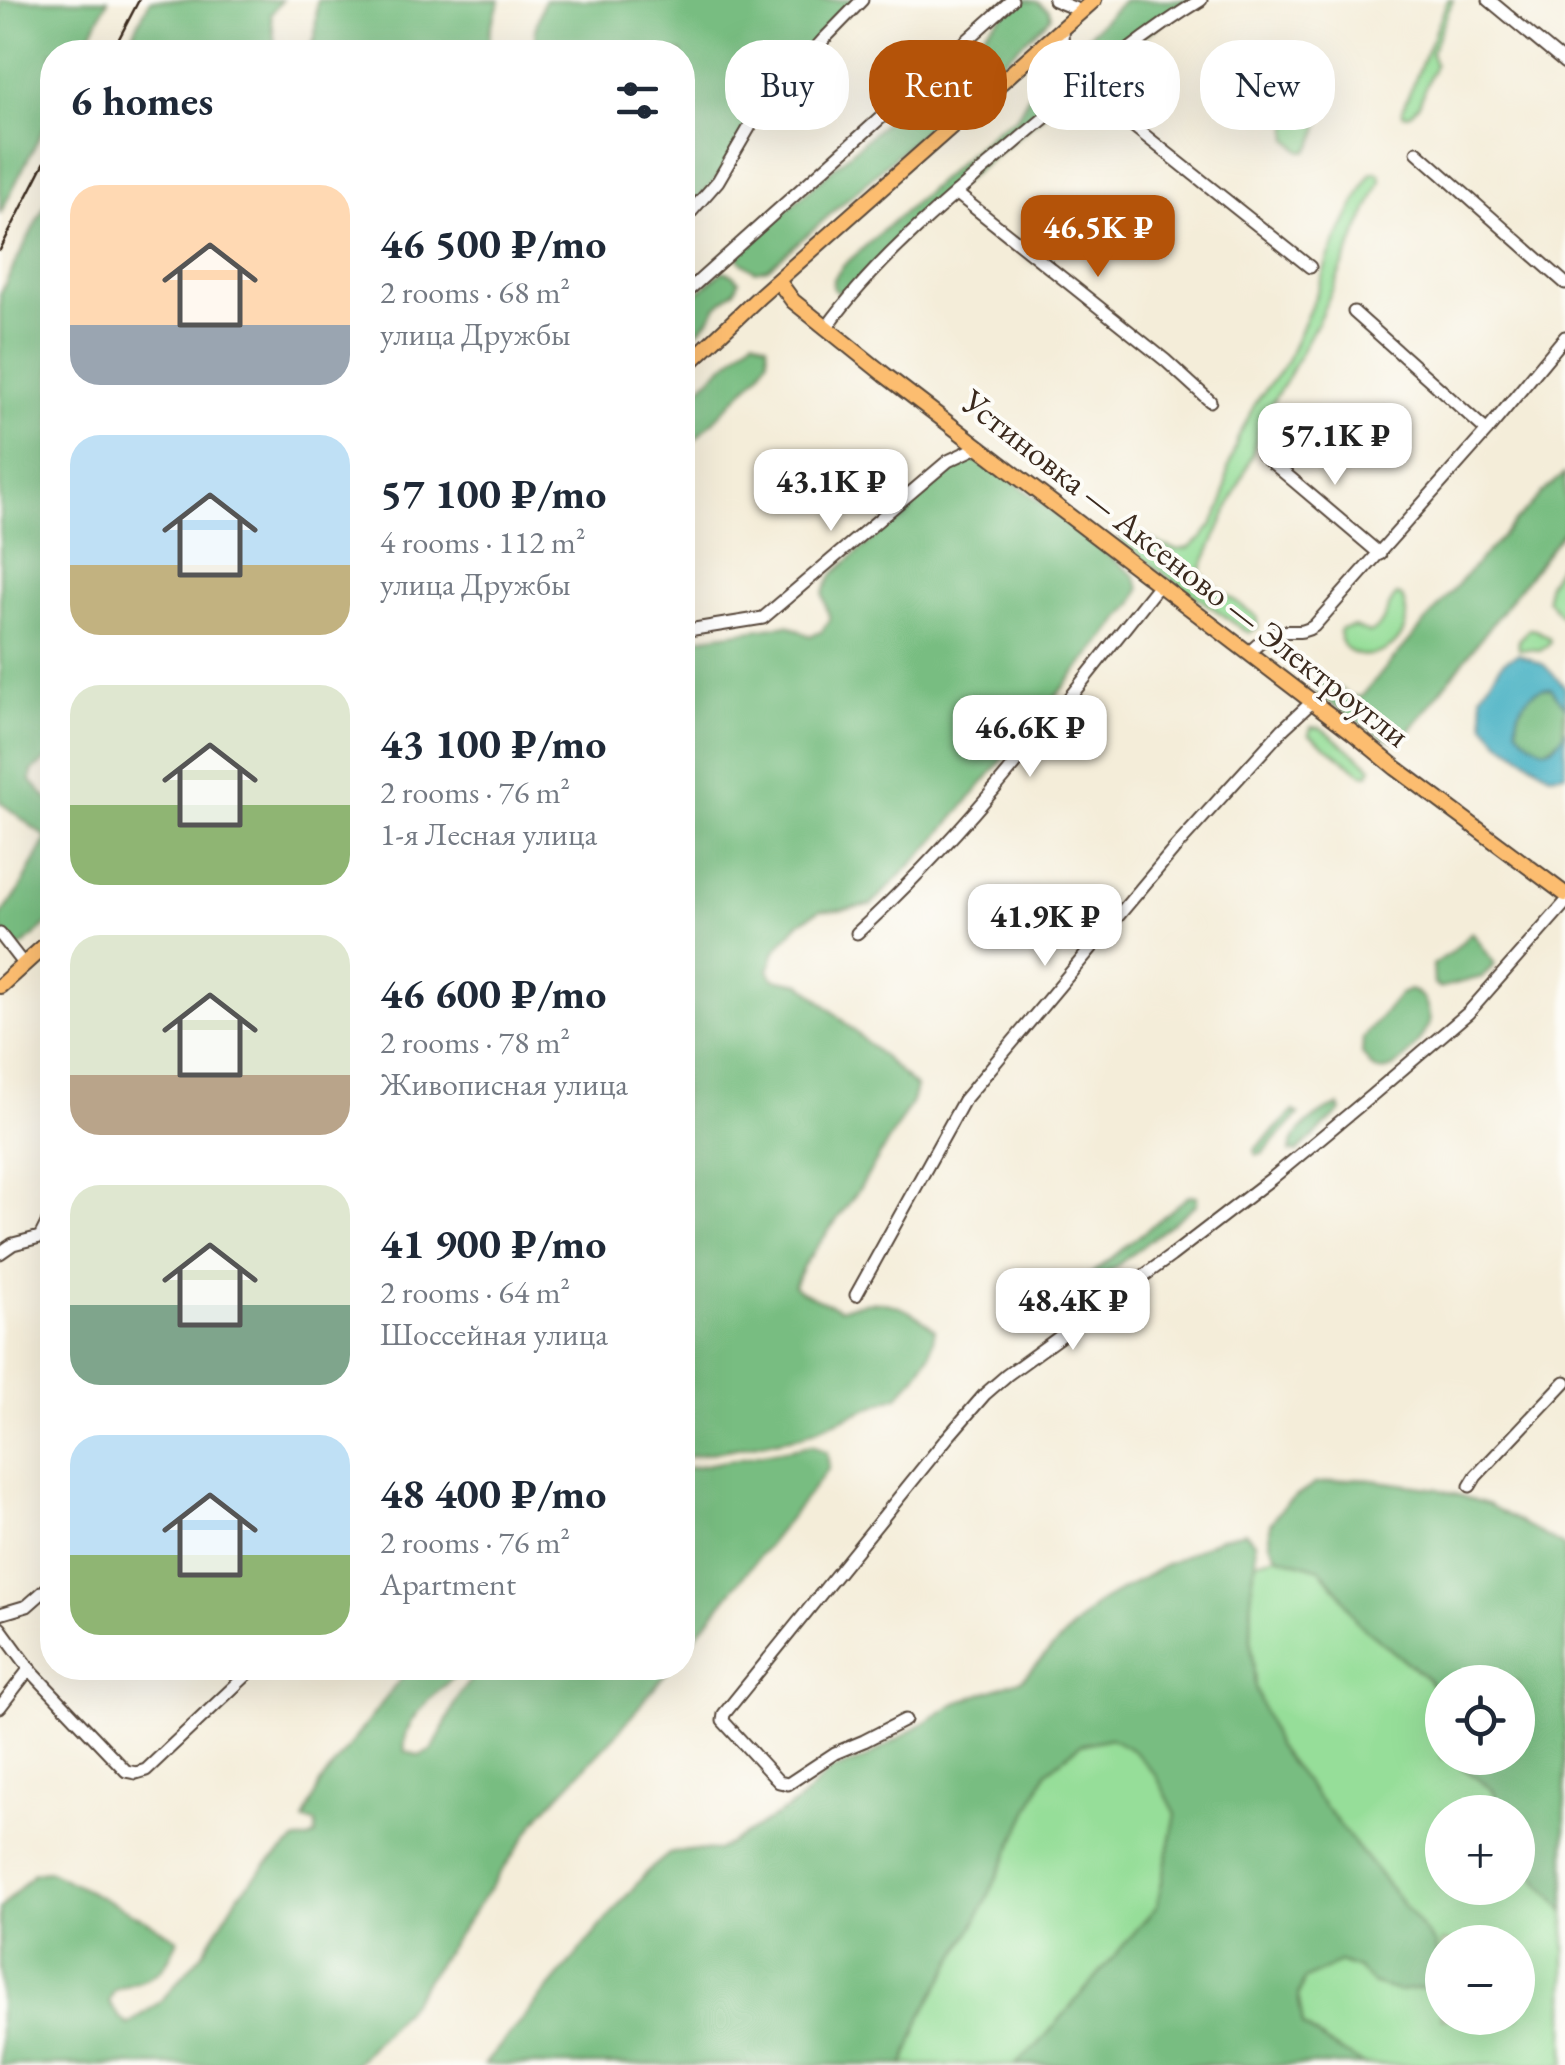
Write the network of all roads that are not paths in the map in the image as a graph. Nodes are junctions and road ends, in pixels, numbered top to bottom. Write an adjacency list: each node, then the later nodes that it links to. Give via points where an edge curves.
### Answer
1 (862, 0): 16 (street, via 756,116)
2 (1012, 0): 20 (street)
3 (1054, 0): 7 (street)
4 (1094, 0): 7 (main road)
5 (1201, 0): 10 (street)
6 (1489, 0): 11 (street)
7 (1081, 11): 8 (main road)
8 (1062, 29): 9 (street); 18 (main road)
9 (1062, 40)
10 (1144, 40)
11 (1565, 63)
12 (1030, 130): 15 (street)
13 (1138, 130): 17 (street)
14 (1417, 152): 19 (street)
15 (956, 192): 22 (street, via 852,294); 25 (street)
16 (695, 211)
17 (1310, 267)
18 (779, 282): 22 (main road, Устиновка — Аксеново — Электроугли); 24 (main road)
19 (1565, 282)
20 (695, 284)
21 (1354, 312): 26 (street)
22 (827, 328): 27 (main road, Устиновка — Аксеново — Электроугли)
23 (1565, 337): 26 (street)
24 (695, 358)
25 (1210, 401)
26 (1487, 431): 29 (street)
27 (980, 446): 30 (main road, Устиновка — Аксеново — Электроугли); 31 (street, via 948,461 763,618)
28 (1262, 454): 29 (street)
29 (1380, 554): 32 (street, via 1314,626 1304,633 1278,632)
30 (1158, 586): 32 (main road, Устиновка — Аксеново — Электроугли); 36 (street, via 992,794)
31 (695, 629)
32 (1248, 653): 33 (main road, Устиновка — Аксеново — Электроугли)
33 (1312, 702): 34 (main road, Устиновка — Аксеново — Электроугли); 43 (street, via 1175,848 964,1100)
34 (1565, 894)
35 (1565, 903): 54 (street, via 1468,1013 1371,1096 985,1394 723,1721 788,1784)
36 (857, 933)
37 (0, 934): 39 (street)
38 (40, 950): 39 (main road)
39 (24, 965): 40 (main road)
40 (0, 986)
41 (40, 1238): 42 (street)
42 (0, 1253)
43 (856, 1295)
44 (1565, 1382): 45 (street)
45 (1470, 1486)
46 (40, 1595): 47 (street)
47 (0, 1614)
48 (0, 1628): 49 (street)
49 (30, 1668): 50 (street); 53 (street)
50 (40, 1679)
51 (41, 1680): 52 (street, via 126,1771 136,1773)
52 (241, 1680)
53 (0, 1707)
54 (905, 1720)

